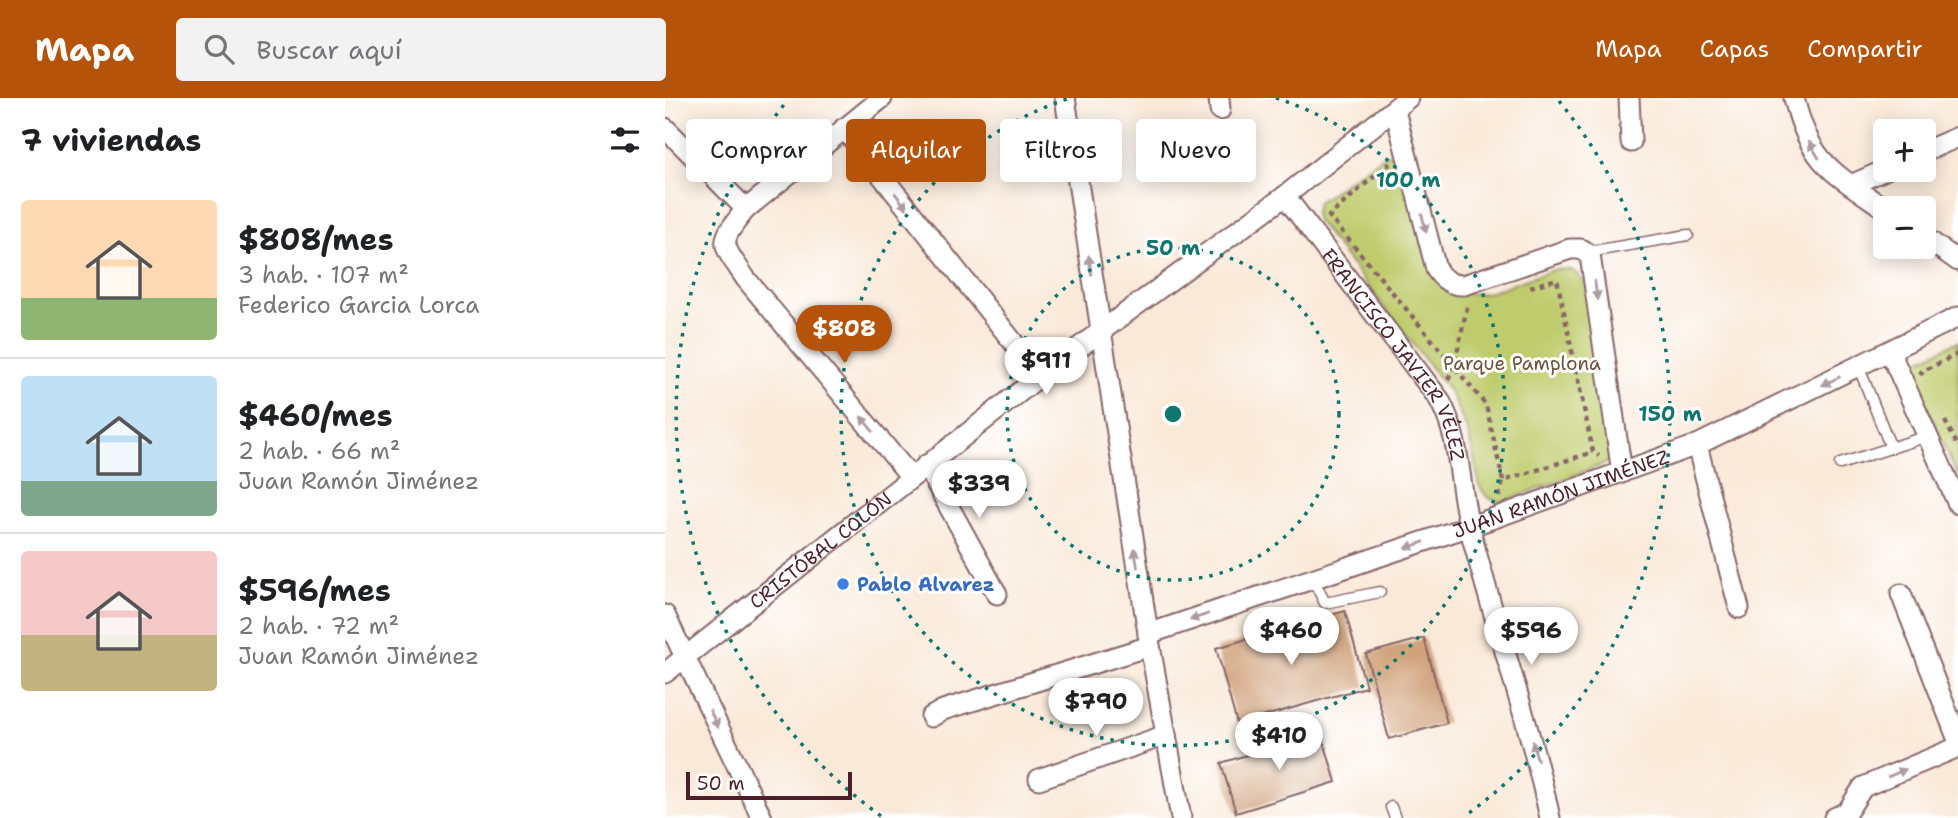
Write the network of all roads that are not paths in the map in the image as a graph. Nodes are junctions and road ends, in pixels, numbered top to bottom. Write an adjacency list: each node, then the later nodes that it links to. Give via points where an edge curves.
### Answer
1 (882, 98): 7 (street)
2 (1065, 98): 21 (street, one-way to 2)
3 (1629, 98): 9 (street)
4 (1794, 98): 12 (street, one-way to 4, via 1821,162 1809,144)
5 (1401, 104): 13 (street, CRISTÓBAL COLÓN); 18 (street, one-way to 18, via 1436,269 1453,284 1478,292 1570,249)
6 (665, 128): 15 (street)
7 (844, 128): 15 (street); 24 (street, one-way to 24)
8 (1958, 136): 10 (street)
9 (1631, 142)
10 (1936, 146)
11 (1873, 175): 12 (street)
12 (1851, 185): 14 (street)
13 (1285, 197): 21 (street, CRISTÓBAL COLÓN); 32 (street, FRANCISCO JAVIER VÉLEZ, via 1439,399 1454,432)
14 (1873, 201)
15 (746, 209): 29 (street, one-way to 15, via 746,279 727,250 727,231)
16 (1688, 235): 18 (lane)
17 (1936, 245): 19 (street)
18 (1588, 253): 30 (street, one-way to 30)
19 (1958, 261)
20 (1958, 317): 22 (street, JUAN RAMÓN JIMÉNEZ)
21 (1101, 332): 24 (street, CRISTÓBAL COLÓN); 39 (street, one-way to 21)
22 (1890, 352): 23 (street, JUAN RAMÓN JIMÉNEZ); 25 (street)
23 (1859, 368): 26 (street, JUAN RAMÓN JIMÉNEZ, one-way to 26); 27 (lane)
24 (1040, 376): 29 (street, CRISTÓBAL COLÓN)
25 (1928, 436): 27 (lane); 31 (street)
26 (1697, 445): 30 (street, JUAN RAMÓN JIMÉNEZ); 37 (street)
27 (1891, 448): 28 (lane)
28 (1840, 464)
29 (919, 471): 35 (street); 40 (street, CRISTÓBAL COLÓN)
30 (1622, 473): 32 (street, JUAN RAMÓN JIMÉNEZ)
31 (1958, 504)
32 (1469, 526): 33 (street, JUAN RAMÓN JIMÉNEZ, one-way to 33); 52 (street, FRANCISCO JAVIER VÉLEZ, one-way to 32, via 1536,754)
33 (1313, 579): 34 (lane, via 1325,603); 39 (street, JUAN RAMÓN JIMÉNEZ, one-way to 39)
34 (1380, 592)
35 (997, 594)
36 (1901, 594): 44 (street)
37 (1739, 608)
38 (665, 615): 40 (street)
39 (1149, 640): 42 (street, JUAN RAMÓN JIMÉNEZ); 43 (street)
40 (685, 657): 41 (street, CRISTÓBAL COLÓN); 49 (street, one-way to 49)
41 (665, 673)
42 (931, 717)
43 (1166, 735): 46 (street); 50 (street)
44 (1958, 740)
45 (1958, 747): 48 (street, one-way to 45, via 1863,787)
46 (1039, 779)
47 (1391, 807): 51 (lane)
48 (1844, 816)
49 (762, 818)
50 (1181, 818)
51 (1395, 818)
52 (1550, 818)

